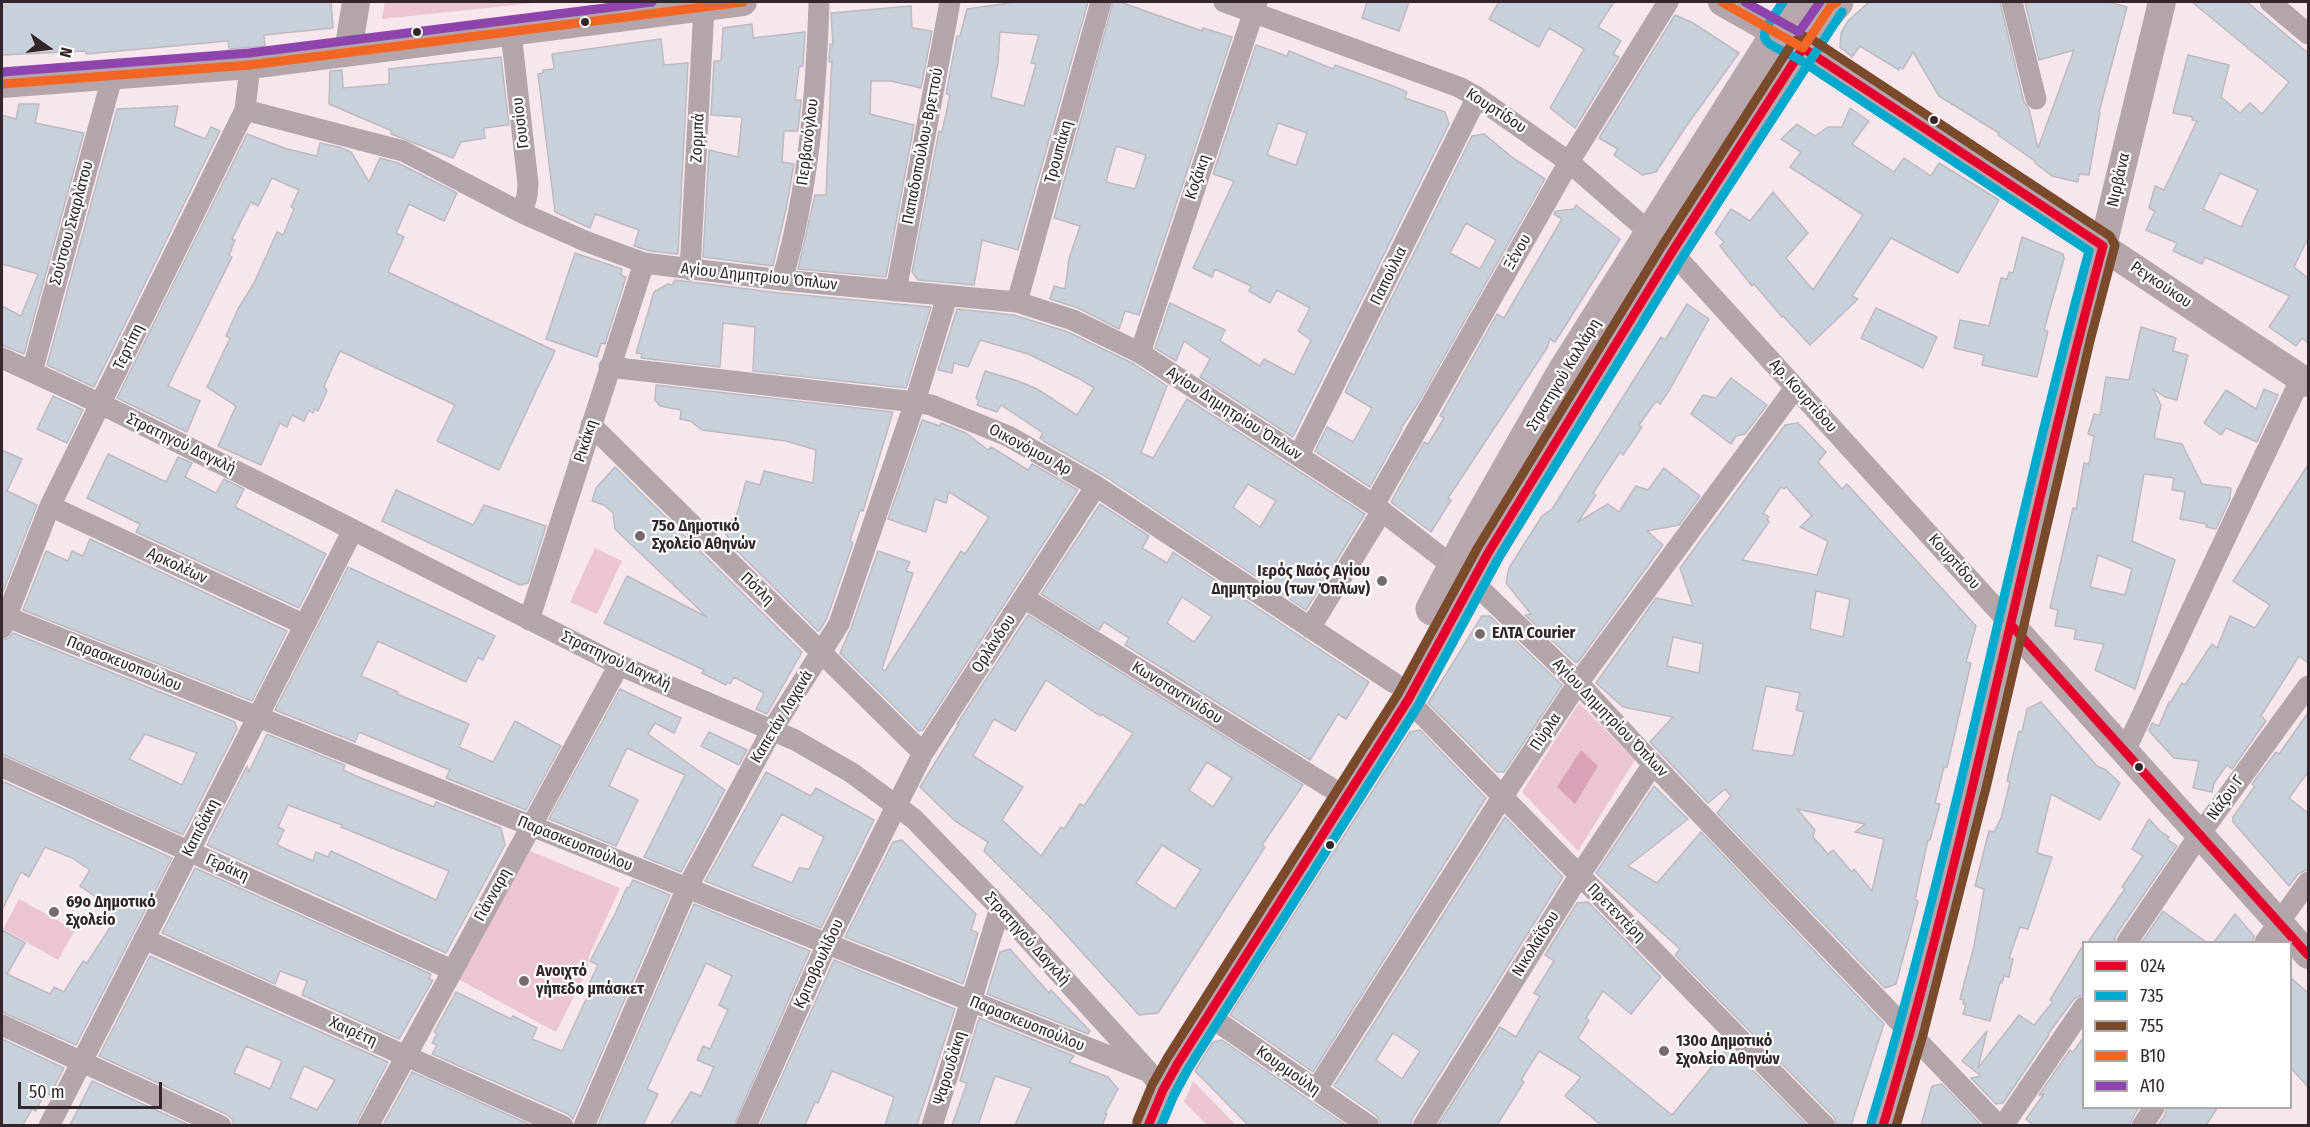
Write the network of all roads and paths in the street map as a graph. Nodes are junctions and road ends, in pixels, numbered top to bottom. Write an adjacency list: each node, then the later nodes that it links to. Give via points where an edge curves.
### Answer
1 (356, 2): 18 (street)
2 (743, 2): 13 (street)
3 (819, 2): 31 (street, Περβανόγλου, via 817,76 808,152)
4 (950, 2): 32 (street, Παπαδοπούλου-Βρεττού)
5 (1101, 2): 34 (street, Τρουπάκη)
6 (1224, 2): 14 (street, Κουρτίδου)
7 (1668, 2): 25 (street, Ξένου)
8 (1722, 2): 15 (street, Ρεγκούκου)
9 (1837, 2): 15 (main road, Στρατηγού Καλλάρη)
10 (2012, 2): 23 (street)
11 (2162, 2): 28 (street, Νιρβάνα)
12 (2270, 2): 17 (street)
13 (704, 7): 16 (street); 30 (street, Ζορμπά)
14 (1255, 7): 22 (street, Κουρτίδου); 36 (street, Κοζάκη)
15 (1789, 19): 27 (main road, Στρατηγού Καλλάρη); 28 (street, Ρεγκούκου)
16 (511, 32): 18 (street); 26 (street, Γουσίου, via 528,184)
17 (2308, 34)
18 (348, 52): 19 (street)
19 (250, 65): 20 (street); 24 (street, Τερτίπη)
20 (112, 74): 21 (street); 39 (street, Σούτσου Σκαρλάτου)
21 (2, 84)
22 (1478, 97): 25 (street, Κουρτίδου); 45 (street, Παπούλια)
23 (2036, 99)
24 (245, 110): 26 (street, Αγίου Δημητρίου Όπλων, via 403,151); 43 (street, Τερτίπη)
25 (1569, 162): 27 (street, Κουρτίδου); 49 (street, Ξένου)
26 (522, 213): 29 (street, Αγίου Δημητρίου Όπλων)
27 (1662, 243): 35 (street, Κουρτίδου); 51 (main road, Στρατηγού Καλλάρη, via 1564,371)
28 (2103, 246): 40 (street, Ρεγκούκου); 56 (street, Νιρβάνα)
29 (644, 262): 30 (street, Αγίου Δημητρίου Όπλων); 38 (street, Ρικάκη)
30 (690, 270): 31 (street, Αγίου Δημητρίου Όπλων)
31 (782, 280): 32 (street, Αγίου Δημητρίου Όπλων)
32 (896, 291): 33 (street, Αγίου Δημητρίου Όπλων)
33 (947, 297): 34 (street, Αγίου Δημητρίου Όπλων); 42 (street, Καπετάν Λαχανά)
34 (1017, 302): 36 (street, Αγίου Δημητρίου Όπλων, via 1073,320)
35 (1717, 303): 41 (street, Αρ. Κουρτίδου)
36 (1140, 353): 45 (street, Αγίου Δημητρίου Όπλων)
37 (3, 364): 39 (street, Στρατηγού Δαγκλή)
38 (609, 367): 42 (street, Οικονόμου Αρ); 44 (street, Ρικάκη)
39 (32, 372): 43 (street, Στρατηγού Δαγκλή)
40 (2305, 381): 65 (street)
41 (1795, 388): 47 (street, Αρ. Κουρτίδου); 60 (street, Πύρλα)
42 (915, 402): 46 (street, Οικονόμου Αρ, via 1008,436); 58 (street, Καπετάν Λαχανά, via 839,624)
43 (101, 404): 48 (street, Τερτίπη); 50 (street, Στρατηγού Δαγκλή)
44 (591, 425): 54 (street, Ρικάκη); 58 (street, Πότλη)
45 (1299, 455): 49 (street, Αγίου Δημητρίου Όπλων)
46 (1095, 486): 52 (street, Ορλάνδου); 57 (street, Οικονόμου Αρ)
47 (1888, 490): 56 (street, Κουρτίδου)
48 (50, 506): 53 (street, Τερτίπη); 55 (street, Αρκολέων)
49 (1378, 508): 51 (street, Αγίου Δημητρίου Όπλων); 57 (street, Ξένου)
50 (353, 530): 54 (street, Στρατηγού Δαγκλή); 55 (street, Καπιδάκη)
51 (1463, 574): 60 (street, Αγίου Δημητρίου Όπλων); 62 (main road, Στρατηγού Καλλάρη)
52 (1024, 598): 66 (street, Ορλάνδου); 69 (street, Κωνσταντινίδου)
53 (3, 620): 63 (street, Παρασκευοπούλου)
54 (529, 620): 59 (street, Στρατηγού Δαγκλή)
55 (305, 625): 63 (street, Καπιδάκη)
56 (2012, 626): 65 (street, Κουρτίδου); 91 (street, Νιρβάνα)
57 (1310, 627): 62 (street, Οικονόμου Αρ)
58 (822, 652): 64 (street, Καπετάν Λαχανά); 66 (street, Πότλη)
59 (619, 665): 64 (street, Στρατηγού Δαγκλή); 72 (street, Γιάνναρη)
60 (1578, 683): 67 (street, Αγίου Δημητρίου Όπλων); 70 (street, Πύρλα)
61 (2308, 686): 73 (street, Νάζου Γ)
62 (1401, 691): 69 (main road, Στρατηγού Καλλάρη); 70 (street, Πρετεντέρη); 89 (main road, Στρατηγού Καλλάρη)
63 (258, 717): 72 (street, Παρασκευοπούλου); 74 (street, Καπιδάκη)
64 (772, 730): 71 (street, Στρατηγού Δαγκλή, via 852,773); 77 (street, Καπετάν Λαχανά)
65 (2125, 751): 73 (street, Κουρτίδου)
66 (923, 753): 71 (street, Ορλάνδου)
67 (1653, 764): 75 (street, Νικολαΐδου); 91 (street, Αγίου Δημητρίου Όπλων)
68 (2, 767): 74 (street, Γεράκη)
69 (1331, 788): 94 (main road, Στρατηγού Καλλάρη, via 1199,989)
70 (1503, 796): 75 (street, Πρετεντέρη); 95 (street, Πύρλα)
71 (896, 804): 78 (street, Στρατηγού Δαγκλή); 83 (street, Κριτοβουλίδου)
72 (531, 826): 77 (street, Παρασκευοπούλου); 86 (street, Γιάνναρη)
73 (2200, 834): 79 (street, Κουρτίδου); 81 (street, Νάζου Γ)
74 (189, 851): 80 (street, Καπιδάκη); 86 (street, Γεράκη)
75 (1579, 876): 107 (street, Νικολαΐδου); 108 (street, Πρετεντέρη)
76 (2308, 882): 79 (street)
77 (687, 888): 83 (street, Παρασκευοπούλου); 101 (street, Καπετάν Λαχανά)
78 (1000, 908): 87 (street, Ψαρουδάκη); 94 (street, Στρατηγού Δαγκλή)
79 (2272, 932): 82 (street, Κουρτίδου)
80 (144, 939): 92 (street, Χαιρέτη); 93 (street, Καπιδάκη)
81 (2128, 941)
82 (2286, 941)
83 (828, 944): 87 (street, Παρασκευοπούλου); 102 (street, Κριτοβουλίδου)
84 (2292, 945): 85 (street, Κουρτίδου)
85 (2308, 955)
86 (452, 970): 92 (street, Γιάνναρη)
87 (970, 1001): 94 (street, Παρασκευοπούλου); 103 (street, Ψαρουδάκη)
88 (2082, 1010): 110 (street)
89 (1209, 1016): 94 (main road, Στρατηγού Καλλάρη); 95 (street, Κουρμούλη)
90 (2, 1025): 93 (street)
91 (1911, 1032): 109 (street, Νιρβάνα); 110 (street, Αγίου Δημητρίου Όπλων)
92 (406, 1056): 99 (street, Γιάνναρη); 100 (street, Χαιρέτη)
93 (82, 1062): 97 (street, Καπιδάκη); 98 (street)
94 (1156, 1081): 104 (main road, Στρατηγού Καλλάρη); 105 (main road, Στρατηγού Καλλάρη)
95 (1316, 1090): 106 (street, Κουρμούλη)
96 (2153, 1109): 111 (street)
97 (49, 1125)
98 (221, 1125)
99 (368, 1125)
100 (563, 1125)
101 (585, 1125)
102 (747, 1125)
103 (932, 1125)
104 (1126, 1125)
105 (1148, 1125)
106 (1368, 1125)
107 (1423, 1125)
108 (1825, 1125)
109 (1883, 1125)
110 (2001, 1125)
111 (2142, 1125)

